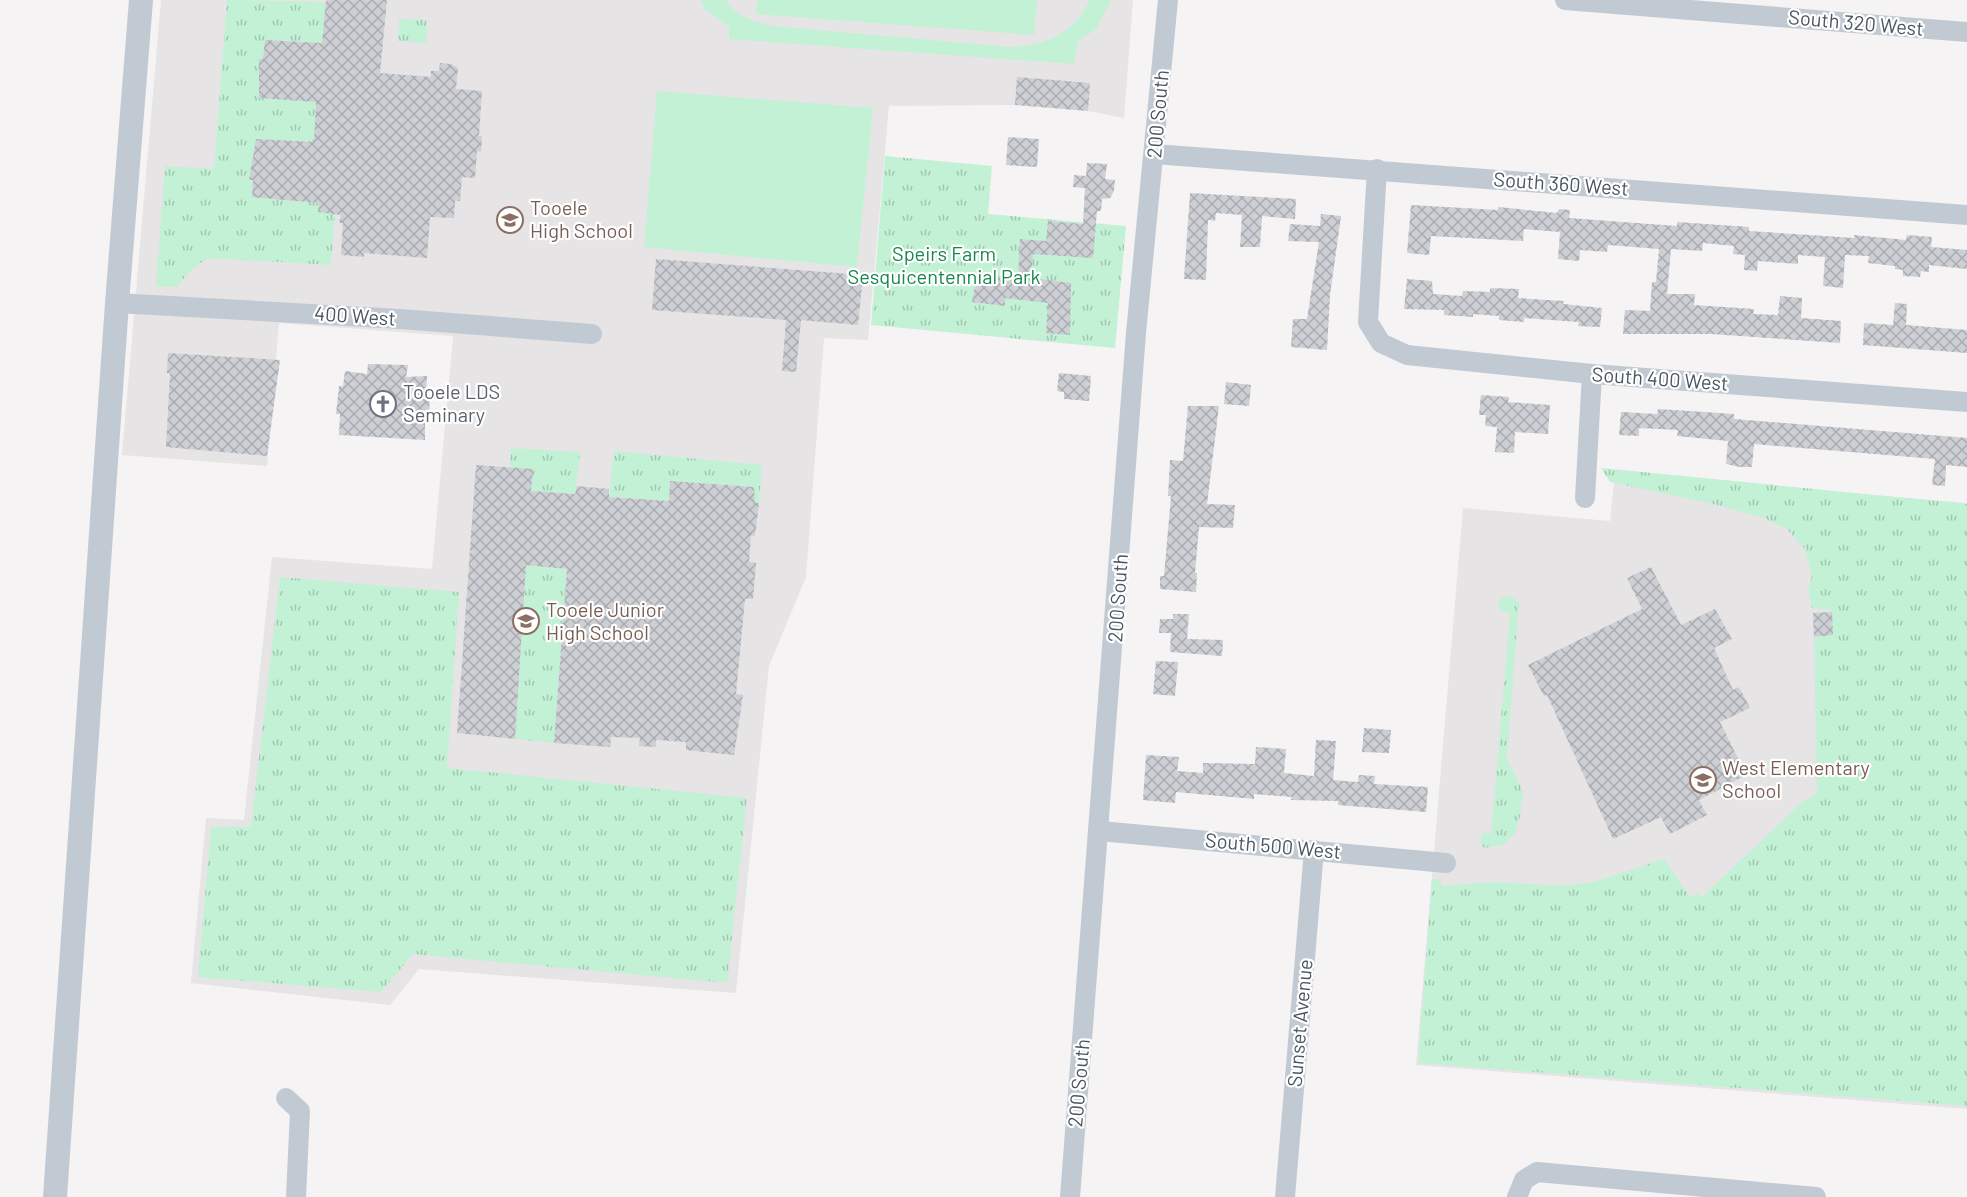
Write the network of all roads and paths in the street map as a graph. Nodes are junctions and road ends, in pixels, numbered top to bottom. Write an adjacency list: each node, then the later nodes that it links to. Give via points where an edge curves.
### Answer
1 (141, 0): 8 (street)
2 (1168, 0): 5 (street, 200 South)
3 (1565, 0): 4 (street, South 320 West)
4 (1967, 32)
5 (1154, 154): 6 (street, South 360 West); 13 (street, 200 South, via 1136,333)
6 (1377, 169): 7 (street, South 360 West); 10 (street, South 400 West, via 1368,322 1381,343 1407,355)
7 (1967, 215)
8 (117, 303): 9 (street, 400 West); 17 (street)
9 (592, 334)
10 (1592, 374): 11 (street, South 400 West); 12 (street)
11 (1967, 402)
12 (1585, 498)
13 (1100, 831): 14 (street, South 500 West); 19 (street, 200 South)
14 (1314, 850): 15 (street, South 500 West); 20 (street, Sunset Avenue)
15 (1446, 863)
16 (286, 1098): 18 (street, via 300,1110)
17 (55, 1197)
18 (296, 1197)
19 (1070, 1197)
20 (1285, 1197)
21 (1517, 1197): 22 (street, via 1524,1180 1537,1172)
22 (1816, 1197)

